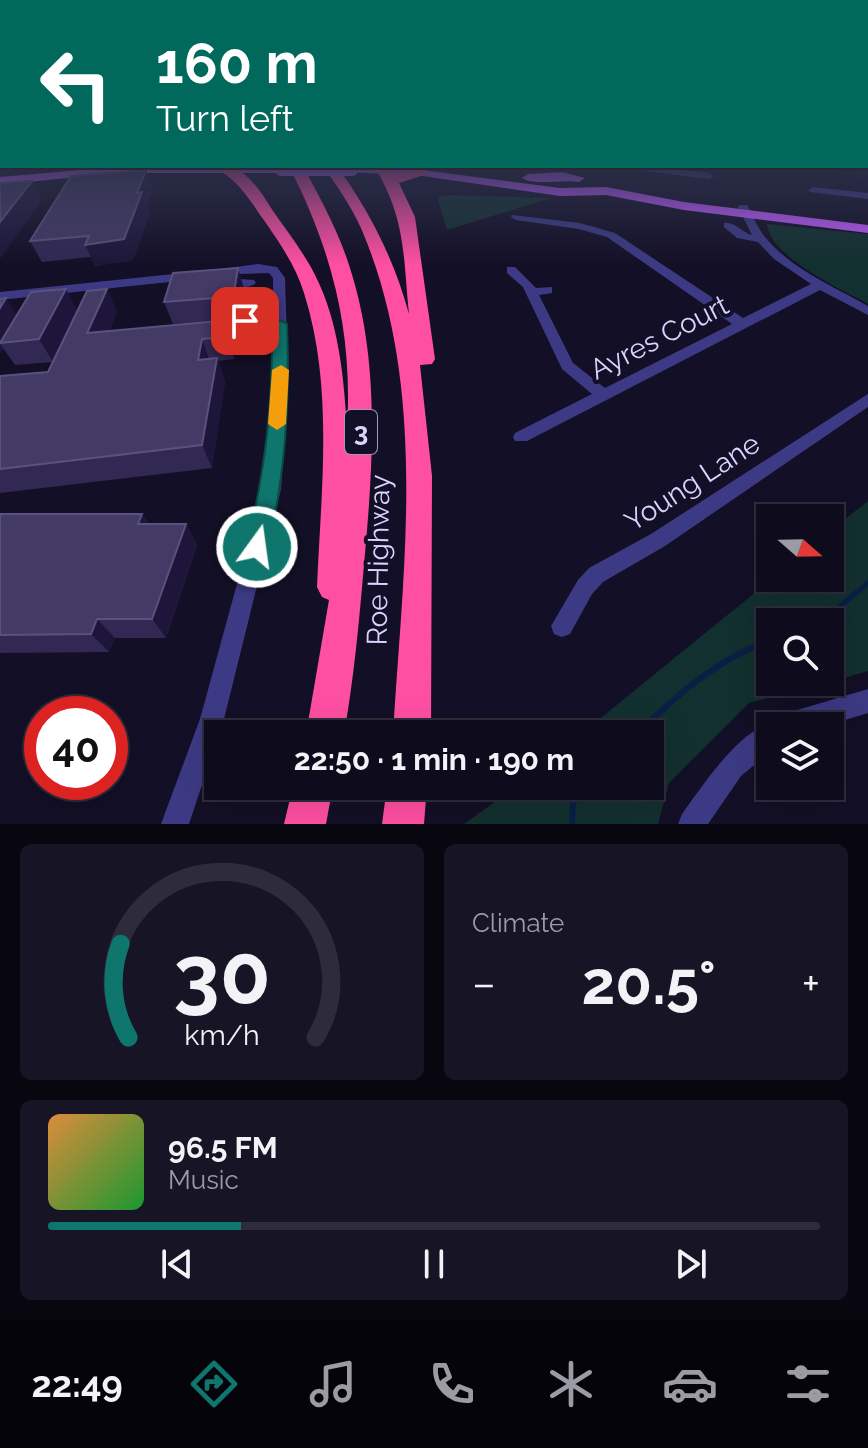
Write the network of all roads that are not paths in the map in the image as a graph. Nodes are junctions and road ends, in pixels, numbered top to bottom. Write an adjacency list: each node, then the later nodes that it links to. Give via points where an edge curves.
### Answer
1 (250, 187): 9 (highway)
2 (254, 187): 9 (highway)
3 (306, 187): 34 (highway, Roe Highway / 3, via 341,259 360,377 360,466)
4 (343, 187): 30 (highway, Roe Highway / 3, via 387,271 410,365)
5 (393, 187): 30 (highway, via 407,217 430,404)
6 (594, 187): 10 (main road, via 684,206)
7 (813, 190): 8 (street)
8 (868, 196)
9 (258, 200): 35 (highway, via 300,261 325,335 334,406)
10 (749, 211): 12 (main road); 14 (main road); 15 (street, via 760,230)
11 (516, 217): 26 (street, via 611,235)
12 (868, 222)
13 (728, 225): 15 (street, via 741,236)
14 (868, 229)
15 (757, 236): 19 (street, via 772,253)
16 (511, 270): 21 (street)
17 (234, 271): 18 (street, via 234,282); 22 (street); 25 (street, via 273,270 279,278)
18 (250, 283)
19 (821, 284): 23 (street); 26 (street, Ayres Court)
20 (548, 290): 21 (street)
21 (531, 292): 27 (street, via 567,366)
22 (0, 296)
23 (868, 311)
24 (245, 321): 25 (street, via 244,327)
25 (280, 324): 40 (street, via 272,489 212,719)
26 (742, 324): 27 (street, Ayres Court)
27 (604, 395): 29 (street, Ayres Court)
28 (868, 399): 31 (street, Young Lane, via 658,540 596,575)
29 (521, 437)
30 (418, 464): 36 (highway, Roe Highway / 3)
31 (562, 626)
32 (868, 701): 33 (street)
33 (831, 712)
34 (328, 720)
35 (328, 720)
36 (412, 720)
37 (756, 747): 43 (street, via 732,767)
38 (310, 800): 41 (highway)
39 (406, 800): 42 (highway)
40 (175, 824)
41 (305, 824)
42 (403, 824)
43 (692, 824)

